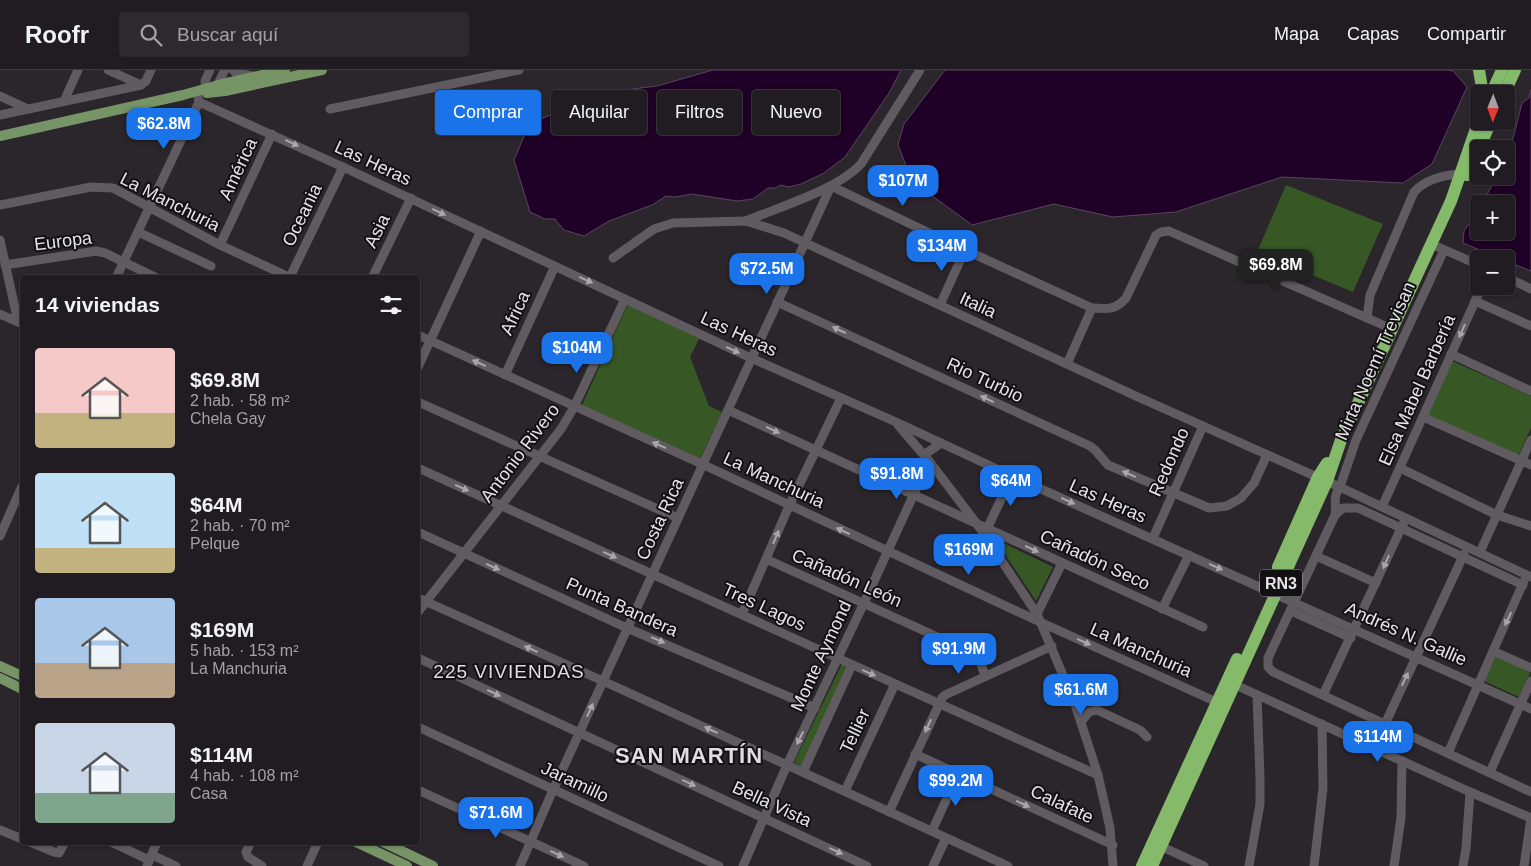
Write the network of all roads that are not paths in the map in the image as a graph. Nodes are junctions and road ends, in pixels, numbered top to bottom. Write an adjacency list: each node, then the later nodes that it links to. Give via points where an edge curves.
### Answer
1 (78, 70): 22 (street)
2 (108, 70): 15 (street)
3 (151, 70): 15 (street)
4 (210, 70): 20 (street)
5 (225, 70): 19 (street)
6 (233, 70): 14 (street)
7 (285, 70): 14 (main road)
8 (322, 70): 19 (main road)
9 (519, 70): 24 (street)
10 (920, 70): 32 (street, via 860,164)
11 (1480, 70): 16 (highway)
12 (1502, 70): 17 (highway)
13 (1515, 70): 18 (highway)
14 (255, 76): 19 (main road)
15 (141, 85): 22 (street)
16 (1482, 85)
17 (1495, 85)
18 (1508, 85)
19 (218, 88): 20 (main road)
20 (201, 94): 27 (street, Las Heras); 28 (main road, via 183,95); 35 (street)
21 (0, 96): 23 (street)
22 (64, 101): 23 (street)
23 (28, 109): 25 (street)
24 (330, 109)
25 (0, 114)
26 (1475, 130): 31 (highway)
27 (272, 134): 29 (street, Las Heras, one-way to 29); 42 (street, América)
28 (0, 136)
29 (343, 166): 33 (street, Las Heras); 54 (street, Oceania)
30 (1470, 170): 41 (highway)
31 (1460, 174): 41 (highway); 65 (street, via 1446,175 1421,185 1414,192 1370,295)
32 (831, 186): 36 (street); 40 (street, Costa Rica); 43 (street)
33 (411, 198): 37 (street, Las Heras, one-way to 37); 55 (street, Asia)
34 (0, 205): 35 (street, La Manchuria, via 102,186 113,188)
35 (150, 207): 38 (street); 42 (street, La Manchuria)
36 (746, 221): 40 (street, Italia); 45 (street, Italia, via 663,225)
37 (481, 231): 50 (street, Las Heras); 70 (street)
38 (138, 232): 47 (street); 49 (street)
39 (0, 240): 48 (street)
40 (804, 241): 61 (street, Costa Rica); 62 (street, Italia)
41 (1431, 244): 44 (street); 68 (highway)
42 (220, 245): 53 (street, La Manchuria)
43 (965, 250): 62 (street); 63 (street)
44 (1444, 250): 46 (street); 97 (street, Mirta Noemí Trevisan, via 1356,440)
45 (613, 258)
46 (1470, 261)
47 (123, 262): 48 (street, Europa, via 96,251); 51 (street); 52 (street, Europa)
48 (6, 265): 66 (street)
49 (211, 266)
50 (555, 266): 59 (street, Las Heras, one-way to 59); 75 (street, Africa)
51 (117, 275)
52 (151, 275)
53 (286, 275)
54 (291, 275)
55 (373, 275)
56 (1515, 282): 57 (street)
57 (1531, 289)
58 (1478, 295): 60 (street, Elsa Mabel Barbería)
59 (625, 299): 72 (street, Las Heras, one-way to 72); 79 (street, Antonio Rivero)
60 (1475, 301): 67 (street); 71 (street, Elsa Mabel Barbería, one-way to 71)
61 (777, 302): 72 (street, Costa Rica); 100 (street, Rio Turbio, one-way to 61, via 1108,465 1090,446)
62 (940, 305): 74 (street, Italia)
63 (1092, 308): 65 (street, via 1107,309 1120,305 1156,235 1169,231); 74 (street)
64 (0, 314): 66 (street)
65 (1367, 318): 68 (street)
66 (20, 323)
67 (1531, 326)
68 (1392, 329): 96 (highway, RN3)
69 (420, 336): 70 (street, La Manchuria)
70 (429, 340): 73 (street); 75 (street, La Manchuria, one-way to 70)
71 (1451, 354): 76 (street); 81 (street, Elsa Mabel Barbería)
72 (751, 358): 77 (street, Las Heras); 80 (street, Costa Rica)
73 (420, 362)
74 (1067, 364): 83 (street, Italia)
75 (505, 375): 79 (street, La Manchuria)
76 (1531, 391)
77 (841, 398): 82 (street, Las Heras); 86 (street)
78 (420, 403): 87 (street)
79 (574, 407): 87 (street, Antonio Rivero); 91 (street, La Manchuria, one-way to 79)
80 (728, 410): 86 (street, Cañadón Seco, one-way to 86); 91 (street, Costa Rica)
81 (1423, 417): 90 (street); 93 (street, Elsa Mabel Barbería)
82 (896, 422): 85 (street, Las Heras); 89 (street)
83 (1203, 426): 88 (street, Italia); 100 (street, Redondo)
84 (1531, 440): 90 (street)
85 (941, 443): 89 (street); 95 (street, Las Heras)
86 (816, 450): 99 (street, Cañadón Seco); 102 (street)
87 (541, 455): 101 (street, Antonio Rivero); 107 (street)
88 (1267, 455): 96 (street, Italia); 100 (street, Rio Turbio, via 1254,483 1234,503 1209,508)
89 (926, 458): 99 (street, Monte Aymond); 108 (street)
90 (1521, 461): 92 (street); 104 (street)
91 (704, 465): 102 (street, La Manchuria); 107 (street, Costa Rica)
92 (1531, 465)
93 (1400, 468): 103 (street, Elsa Mabel Barbería); 104 (street)
94 (420, 469): 101 (street, Tres Lagos, one-way to 101)
95 (1012, 476): 111 (street); 114 (street, Las Heras, one-way to 114)
96 (1323, 479): 97 (street, Italia); 128 (highway, RN3)
97 (1340, 487): 103 (street, Italia); 105 (street, Mirta Noemí Trevisan, via 1335,492)
98 (20, 491): 113 (street)
99 (912, 494): 108 (street, Cañadón Seco); 116 (street, Monte Aymond)
100 (1173, 494): 114 (street, Redondo)
101 (500, 505): 118 (street, Antonio Rivero); 124 (street, Tres Lagos, one-way to 124)
102 (789, 506): 116 (street, La Manchuria, one-way to 102); 122 (street, one-way to 102)
103 (1382, 507): 106 (street, Italia)
104 (1497, 514): 109 (street); 117 (street)
105 (1335, 515): 110 (street, via 1343,508 1358,508); 120 (street)
106 (1406, 517): 110 (street); 115 (street, Italia)
107 (678, 518): 124 (street, Costa Rica)
108 (977, 524): 111 (street, Cañadón Seco); 134 (street)
109 (1531, 526)
110 (1401, 528): 121 (street); 126 (street, one-way to 126)
111 (987, 529): 123 (street, Cañadón Seco, one-way to 123)
112 (420, 533): 118 (street, Punta Bandera)
113 (0, 536)
114 (1153, 538): 119 (street, Las Heras)
115 (1467, 547): 117 (street, Italia); 121 (street)
116 (888, 551): 130 (street, Monte Aymond); 134 (street, La Manchuria)
117 (1480, 552): 125 (street, Italia)
118 (462, 553): 129 (street, Antonio Rivero); 136 (street, Punta Bandera, one-way to 136)
119 (1189, 554): 128 (street, Las Heras, one-way to 128); 132 (street)
120 (1316, 556): 126 (street); 131 (street)
121 (1462, 558): 127 (street); 140 (street)
122 (766, 559): 130 (street, Cañadón León); 133 (street)
123 (1062, 562): 132 (street, Cañadón Seco); 134 (street)
124 (653, 574): 133 (street, Tres Lagos); 136 (street, Costa Rica)
125 (1528, 575): 127 (street)
126 (1376, 583): 137 (street)
127 (1523, 585): 139 (street, one-way to 139)
128 (1272, 592): 131 (street, Andrés N. Gallie); 151 (highway, RN3)
129 (421, 600): 149 (street, one-way to 129)
130 (864, 603): 141 (street, Monte Aymond); 147 (street, Cañadón León, via 975,654)
131 (1293, 606): 137 (street, Andrés N. Gallie); 156 (street, via 1268,658 1268,667)
132 (1162, 609): 135 (street, Cañadón Seco)
133 (742, 614): 141 (street, Tres Lagos)
134 (1038, 618): 138 (street); 159 (street, La Manchuria, one-way to 159)
135 (1202, 627)
136 (628, 628): 149 (street, Costa Rica); 161 (street, Punta Bandera, one-way to 161)
137 (1353, 633): 140 (street, Andrés N. Gallie); 156 (street)
138 (1052, 646): 147 (street); 157 (street)
139 (1493, 651): 145 (street); 153 (street)
140 (1416, 657): 153 (street, Andrés N. Gallie); 166 (street, one-way to 140)
141 (838, 658): 143 (street, Tres Lagos); 161 (street, Monte Aymond)
142 (420, 659): 168 (street, Bella Vista, one-way to 168)
143 (852, 665): 152 (street, Tres Lagos, one-way to 152); 174 (street)
144 (0, 666): 146 (main road)
145 (1531, 668)
146 (20, 675)
147 (985, 675): 158 (street, via 946,695)
148 (0, 678): 154 (main road)
149 (603, 681): 168 (street, Costa Rica, one-way to 149); 173 (street, one-way to 149)
150 (1531, 682): 160 (street)
151 (1231, 683): 155 (street); 159 (highway)
152 (895, 684): 158 (street, Tres Lagos); 180 (street, Tellier)
153 (1479, 685): 160 (street, Andrés N. Gallie); 170 (street)
154 (20, 688)
155 (1257, 695): 165 (street); 217 (street, via 1260,804)
156 (1324, 695): 166 (street)
157 (1074, 700): 163 (street); 164 (street)
158 (938, 704): 171 (street, one-way to 171); 177 (street, Tres Lagos)
159 (1221, 704): 190 (highway)
160 (1521, 704): 162 (street, Andrés N. Gallie); 175 (street)
161 (815, 708): 173 (street, Monte Aymond, one-way to 173)
162 (1531, 709)
163 (1097, 710): 164 (street, via 1089,712); 169 (street, via 1140,730)
164 (1081, 722): 177 (street)
165 (1322, 724): 172 (street); 218 (street, via 1323,788)
166 (1385, 724): 170 (street)
167 (420, 728): 178 (street, Jaramillo)
168 (580, 732): 178 (street, Costa Rica); 184 (street, Bella Vista, one-way to 184)
169 (1147, 737)
170 (1448, 753): 175 (street)
171 (915, 754): 176 (street, Calafate); 183 (street)
172 (1402, 761): 181 (street); 219 (street, via 1401,818)
173 (787, 765): 174 (street); 184 (street, Monte Aymond)
174 (803, 772): 180 (street)
175 (1490, 772): 182 (street)
176 (958, 774): 186 (street); 199 (street, Calafate, one-way to 199)
177 (1098, 775): 199 (street)
178 (553, 790): 189 (street, Costa Rica); 208 (street, Jaramillo)
179 (420, 791): 189 (street)
180 (845, 792): 183 (street)
181 (1470, 792): 220 (street); 221 (street, via 1530,818)
182 (1531, 792)
183 (888, 812): 186 (street)
184 (764, 818): 209 (street, Monte Aymond); 210 (street, Bella Vista, one-way to 210)
185 (0, 830): 187 (street)
186 (932, 832): 188 (street)
187 (20, 838)
188 (946, 838): 211 (street); 212 (street)
189 (530, 841): 206 (street, Costa Rica); 207 (street, one-way to 207)
190 (1157, 844): 214 (highway); 215 (highway); 216 (street)
191 (38, 845): 192 (street, via 59,852)
192 (62, 845)
193 (117, 845): 200 (street)
194 (156, 845): 200 (street)
195 (250, 845): 202 (street, via 246,852 248,857)
196 (317, 845): 203 (street)
197 (362, 845): 204 (main road)
198 (389, 845): 205 (main road)
199 (1113, 845): 213 (street)
200 (149, 860): 201 (street)
201 (176, 866)
202 (262, 866)
203 (307, 866)
204 (407, 866)
205 (433, 866)
206 (520, 866)
207 (584, 866)
208 (718, 866)
209 (743, 866)
210 (867, 866)
211 (933, 866)
212 (1008, 866)
213 (1113, 866)
214 (1142, 866)
215 (1152, 866)
216 (1204, 866)
217 (1249, 866)
218 (1314, 866)
219 (1394, 866)
220 (1463, 866)
221 (1524, 866)

